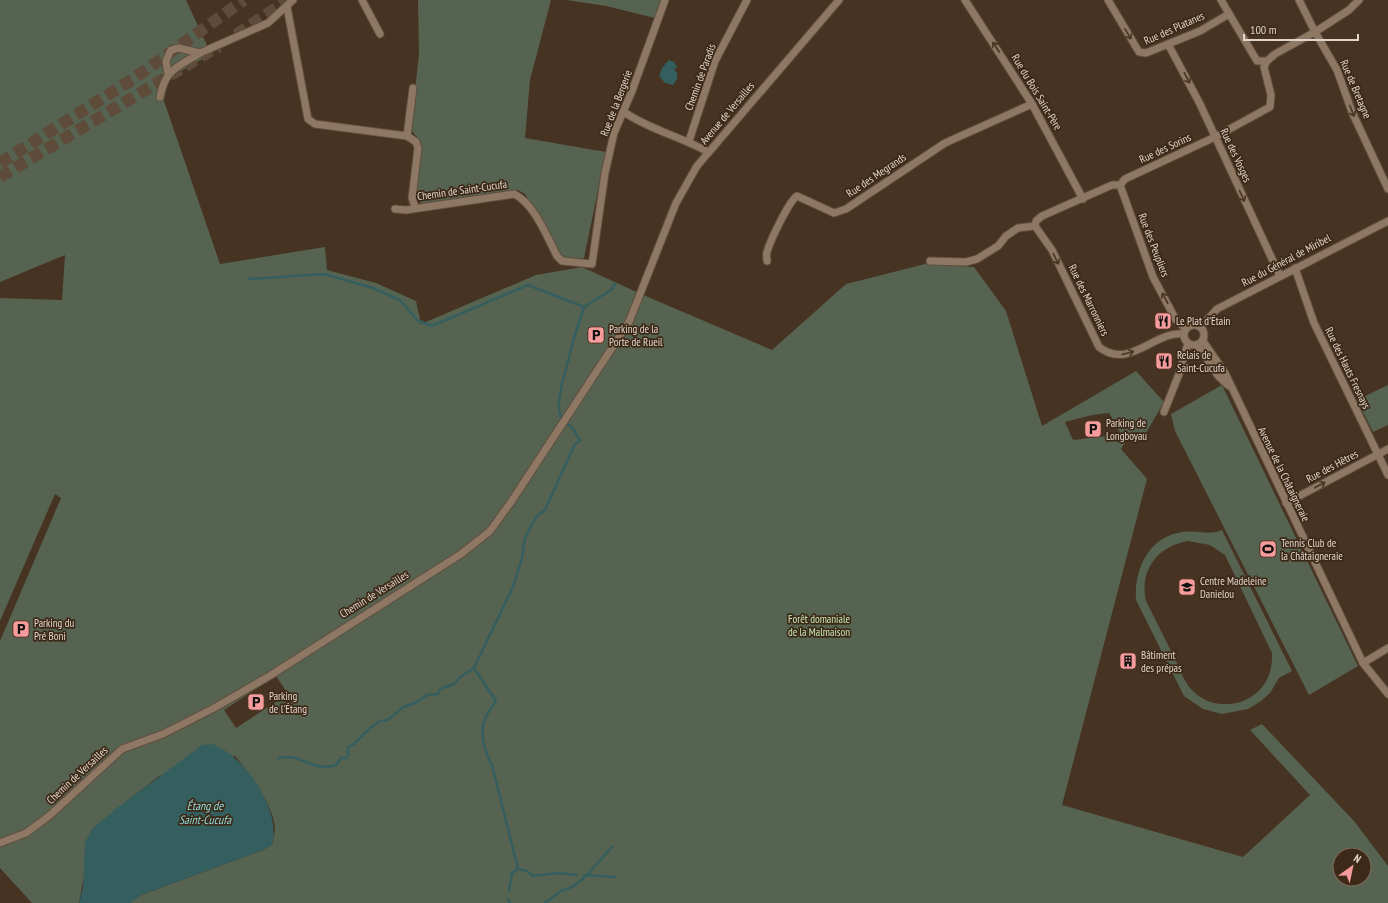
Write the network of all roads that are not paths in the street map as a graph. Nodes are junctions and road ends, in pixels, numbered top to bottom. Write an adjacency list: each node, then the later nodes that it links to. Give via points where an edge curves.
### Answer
1 (293, 0): 11 (street)
2 (362, 0): 14 (street)
3 (665, 0): 22 (street, Rue de la Bergerie)
4 (747, 0): 25 (street, Chemin de Paradis, via 715,61)
5 (839, 0): 26 (street, Avenue de Versailles)
6 (965, 0): 21 (street, Rue du Bois Saint-Père, one-way to 6)
7 (1108, 0): 15 (street, Rue des Platanes, one-way to 15, via 1139,52 1146,53)
8 (1221, 0): 12 (street)
9 (1299, 0): 13 (street, Rue de Bretagne)
10 (1359, 0): 13 (street, via 1349,10)
11 (287, 7): 16 (street, via 268,23); 23 (street, via 308,120 316,124)
12 (1229, 14): 15 (street, Rue des Platanes); 17 (street, via 1257,61)
13 (1315, 32): 17 (street); 28 (street, Rue de Bretagne, one-way to 28, via 1337,70 1352,112)
14 (380, 34)
15 (1168, 44): 24 (street, Rue des Vosges, one-way to 24)
16 (200, 53): 18 (street); 18 (street, via 179,48 172,50 166,61)
17 (1266, 61): 24 (street, Rue des Sorins, via 1264,67 1271,94 1270,107)
18 (168, 74): 20 (street)
19 (413, 88): 23 (street)
20 (160, 97)
21 (1032, 104): 29 (street, Rue du Bois Saint-Père); 35 (street, Rue des Megrands, via 944,143 846,209 834,212 797,196 792,199 767,252)
22 (624, 112): 25 (street); 37 (street, Rue de la Bergerie, via 614,133 604,173)
23 (407, 136): 30 (street, via 416,142 418,148 412,198)
24 (1215, 137): 27 (street, Rue des Sorins, via 1125,179); 39 (street, Rue des Vosges, one-way to 39)
25 (689, 141): 26 (street)
26 (708, 152): 34 (street, Avenue de Versailles, via 676,203)
27 (1120, 185): 29 (street, Rue des Sorins); 41 (street, Rue des Peupliers, one-way to 27, via 1153,277)
28 (1388, 189)
29 (1083, 199): 33 (street, Rue des Sorins, via 1042,216 1036,221)
30 (415, 207): 31 (street, Chemin de Saint-Cucufa, via 406,210); 37 (street, Chemin de Saint-Cucufa, via 514,194 521,197 529,206 562,261)
31 (395, 209)
32 (1388, 221): 38 (street, Rue du Général de Miribel)
33 (1035, 226): 36 (street, via 1018,228 1006,236 998,246 977,259 966,262); 41 (street, Rue des Marronniers, one-way to 41, via 1052,250 1099,347 1104,351 1117,355 1130,353 1176,333)
34 (656, 257): 52 (street, Chemin de Versailles, via 629,322 530,475 490,531 461,554 271,675 184,724 122,749 49,816 26,833)
35 (767, 261)
36 (930, 262)
37 (592, 264)
38 (1295, 268): 39 (street, Rue du Général de Miribel); 46 (street, Rue des Hauts Fresnays, via 1314,323)
39 (1280, 276): 40 (street, Rue du Général de Miribel, via 1217,309)
40 (1201, 327): 41 (street, via 1190,326); 43 (street, via 1204,331)
41 (1185, 332): 42 (street)
42 (1188, 343): 43 (street); 44 (street)
43 (1200, 343): 48 (street, Avenue de la Châtaigneraie, via 1224,373)
44 (1164, 412)
45 (1388, 448): 46 (street, Rue des Hêtres)
46 (1378, 454): 47 (street, Rue des Hauts Fresnays); 48 (street, Rue des Hêtres, one-way to 46)
47 (1388, 475)
48 (1286, 503): 50 (street, Avenue de la Châtaigneraie)
49 (1388, 648): 50 (street)
50 (1363, 663): 51 (street, Avenue de la Châtaigneraie)
51 (1388, 694)
52 (0, 844)

